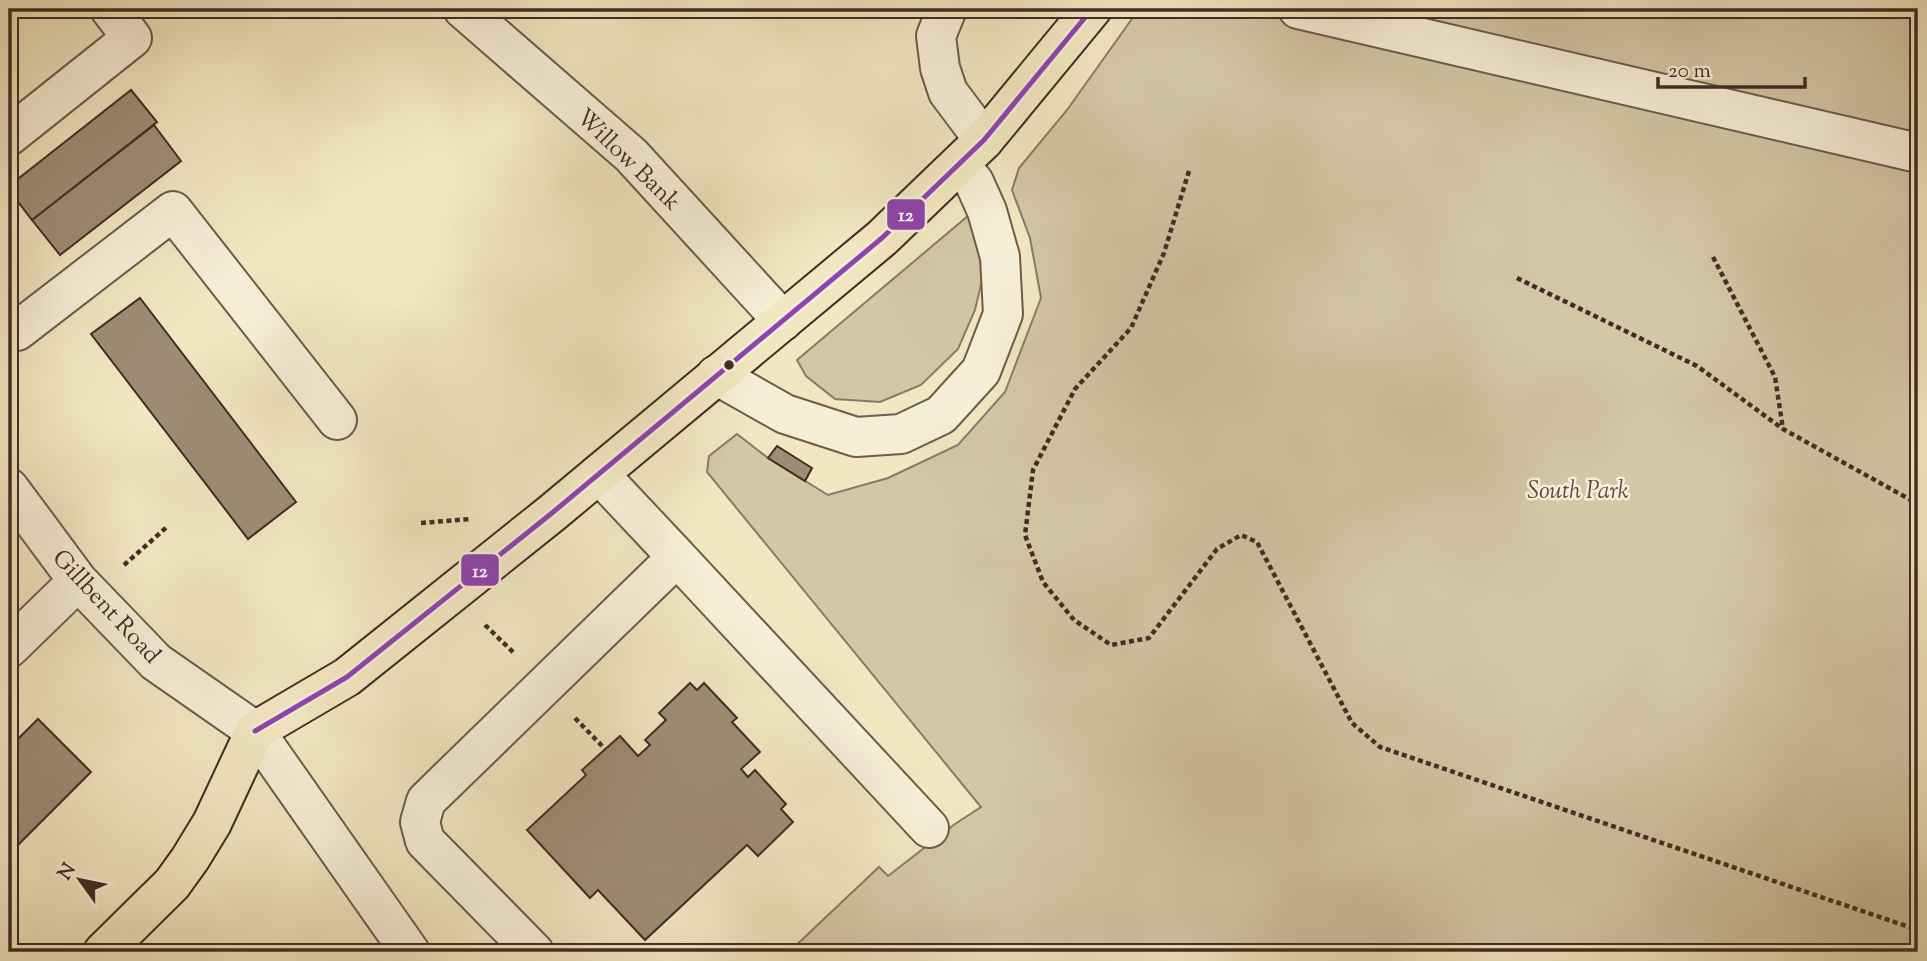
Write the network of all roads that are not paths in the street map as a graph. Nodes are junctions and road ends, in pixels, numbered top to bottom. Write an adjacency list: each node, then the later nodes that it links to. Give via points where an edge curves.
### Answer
1 (110, 9): 6 (street, via 132,38)
2 (463, 9): 10 (street, Willow Bank, via 631,155)
3 (947, 9): 7 (street, via 936,36 940,68)
4 (1092, 9): 7 (main road)
5 (1298, 9): 8 (street)
6 (9, 136)
7 (972, 153): 10 (main road, via 882,238); 11 (street, via 974,182 1000,257 1003,314 981,371 941,415 901,434 856,437 785,414)
8 (1918, 153)
9 (9, 321): 12 (street, via 16,331 173,211)
10 (783, 321): 11 (main road)
11 (716, 375): 13 (main road)
12 (337, 420)
13 (598, 474): 15 (street); 18 (main road, via 347,677)
14 (9, 488): 16 (street, Gillbent Road)
15 (677, 557): 19 (street); 22 (street, via 426,801 420,822 425,841)
16 (85, 588): 17 (street); 18 (street, Gillbent Road, via 156,662)
17 (9, 648)
18 (256, 731): 20 (main road, via 190,859 172,884); 21 (street)
19 (929, 828)
20 (103, 952)
21 (410, 952)
22 (534, 952)

